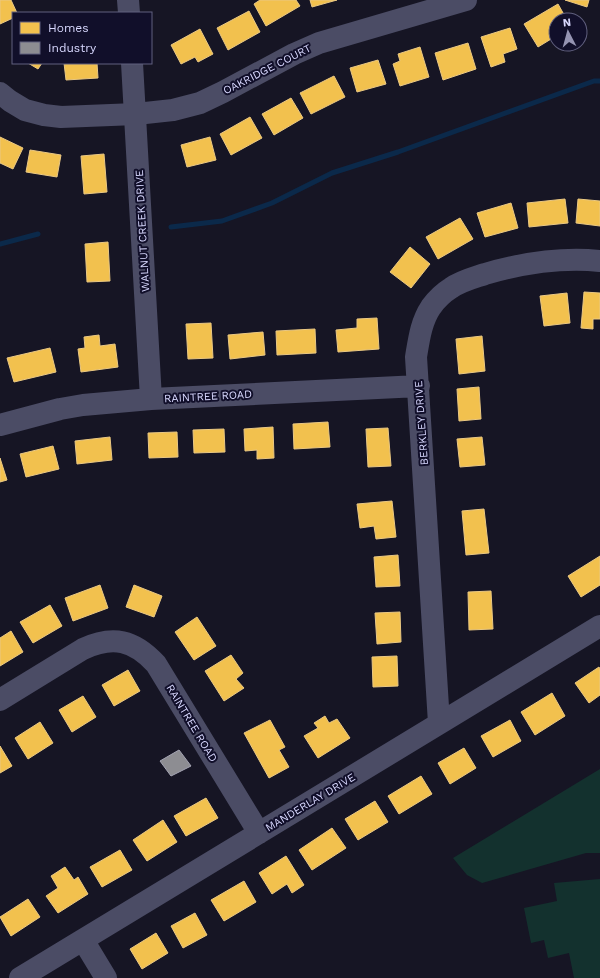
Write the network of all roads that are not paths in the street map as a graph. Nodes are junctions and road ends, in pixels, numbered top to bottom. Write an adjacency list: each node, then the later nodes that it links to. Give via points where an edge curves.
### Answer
1 (128, 0): 3 (street)
2 (466, 0): 6 (street, OAKRIDGE COURT, via 319,42 200,103 173,110)
3 (129, 12)
4 (132, 64): 6 (street, WALNUT CREEK DRIVE)
5 (0, 93): 6 (street, OAKRIDGE COURT, via 25,110 44,115 61,117)
6 (136, 114): 9 (street, WALNUT CREEK DRIVE)
7 (600, 261): 8 (street, BERKLEY DRIVE, via 561,259 511,267 464,281 451,288 440,297 423,322 416,357)
8 (419, 386): 9 (street, RAINTREE ROAD); 13 (street, BERKLEY DRIVE)
9 (152, 399): 10 (street, RAINTREE ROAD, via 82,405)
10 (0, 424)
11 (600, 626): 13 (street, MANDERLAY DRIVE)
12 (0, 700): 14 (street, RAINTREE ROAD, via 96,643 110,641 136,646 156,664)
13 (439, 723): 14 (street, MANDERLAY DRIVE)
14 (259, 833): 15 (street, MANDERLAY DRIVE)
15 (83, 940): 16 (street, MANDERLAY DRIVE); 17 (street)
16 (20, 978)
17 (106, 978)

